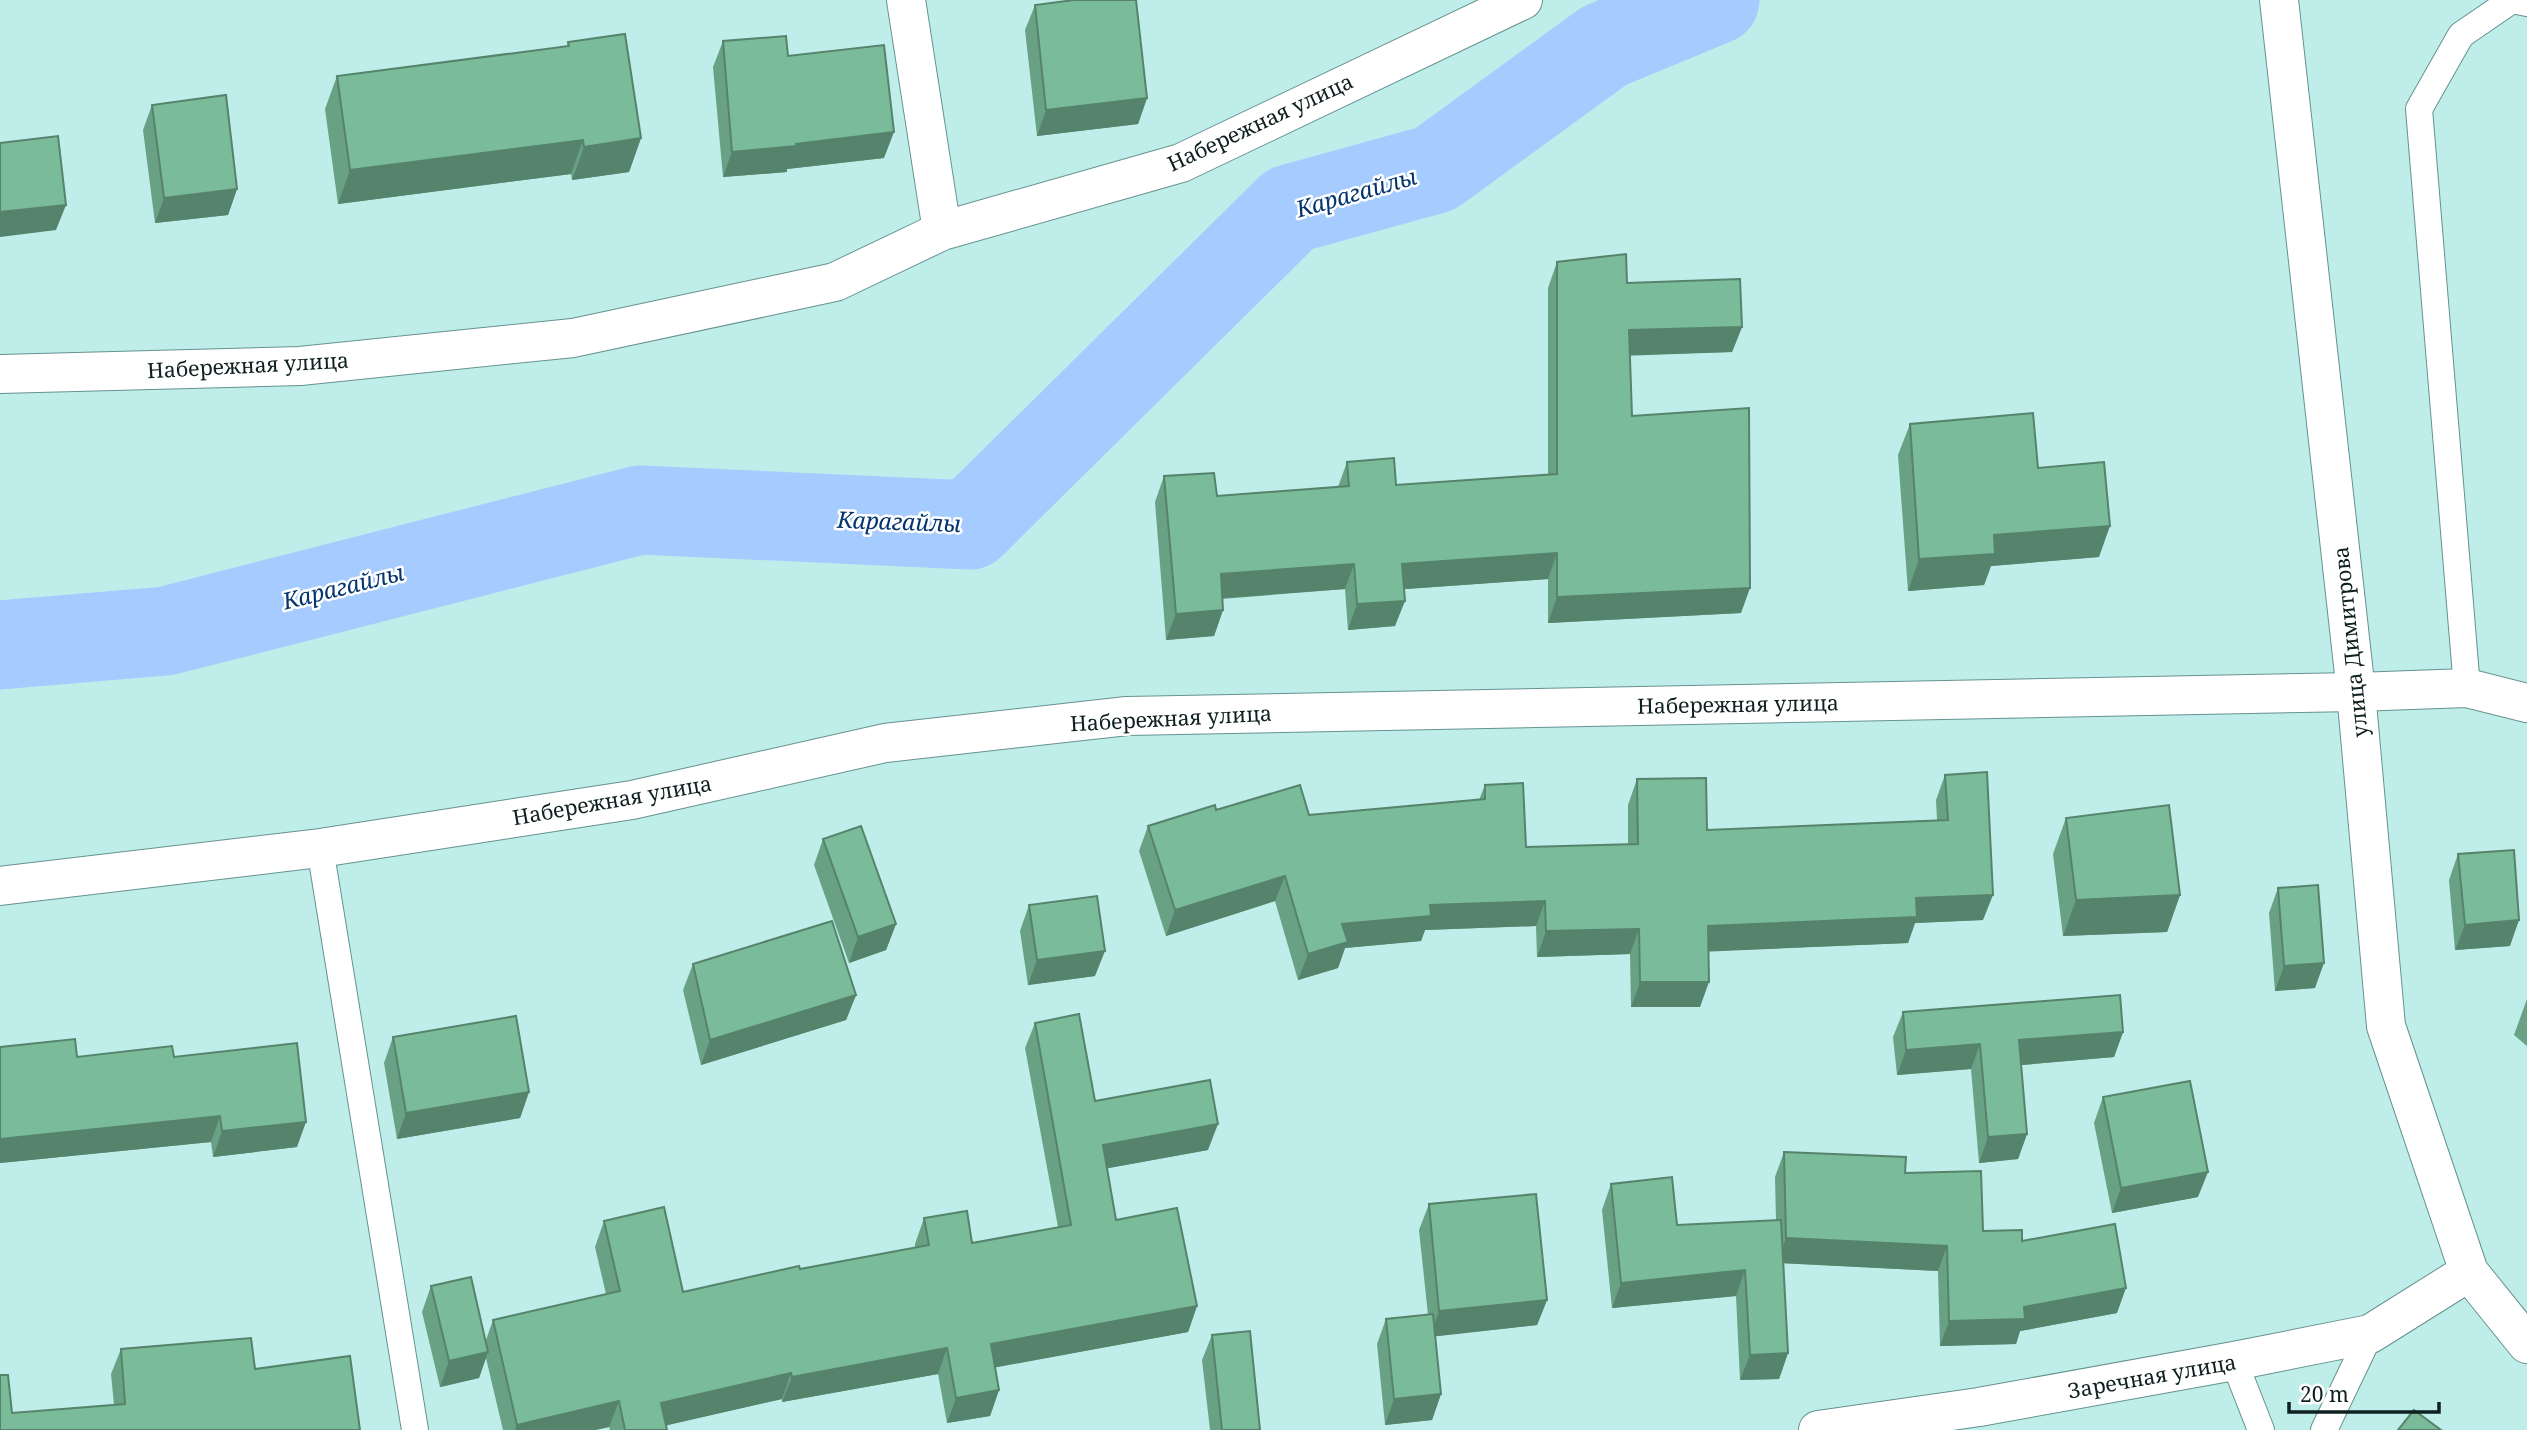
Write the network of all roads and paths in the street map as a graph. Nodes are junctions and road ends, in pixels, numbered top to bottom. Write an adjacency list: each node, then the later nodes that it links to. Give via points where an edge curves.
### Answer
1 (906, 0): 5 (street)
2 (1523, 0): 5 (street, Набережная улица, via 1181,163)
3 (2279, 0): 8 (street, улица Димитрова)
4 (2527, 3): 7 (lane, via 2512,0 2461,35 2419,109)
5 (942, 231): 6 (street, Набережная улица, via 835,282 573,338 300,366)
6 (0, 374)
7 (2467, 688): 8 (street, Набережная улица); 9 (street, Набережная улица)
8 (2356, 692): 10 (street, Набережная улица, via 1127,716 885,743 632,800); 12 (street, улица Димитрова, via 2386,1026)
9 (2527, 703)
10 (320, 848): 11 (street, Набережная улица); 16 (lane)
11 (0, 886)
12 (2469, 1272): 13 (street, Заречная улица); 14 (street)
13 (2370, 1334): 15 (street, Заречная улица); 19 (lane)
14 (2527, 1344)
15 (2234, 1361): 17 (street, Заречная улица); 18 (lane)
16 (415, 1430)
17 (1818, 1430)
18 (2261, 1430)
19 (2324, 1430)

